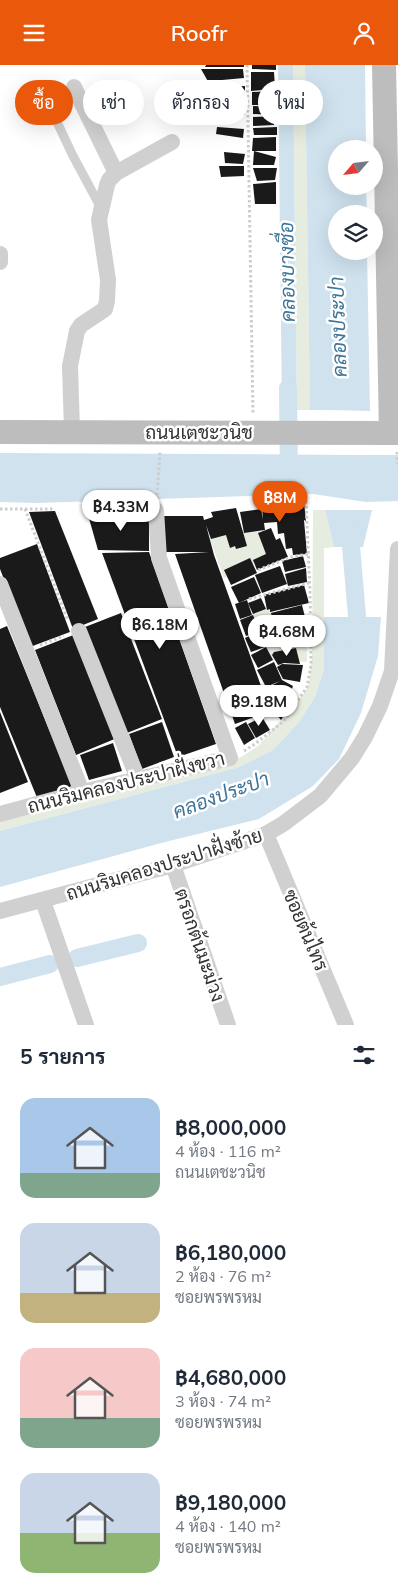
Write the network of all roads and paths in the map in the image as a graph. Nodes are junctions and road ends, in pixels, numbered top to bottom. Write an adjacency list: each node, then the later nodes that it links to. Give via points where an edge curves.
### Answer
1 (247, 65): 10 (path)
2 (384, 65): 13 (main road)
3 (74, 87): 6 (street)
4 (58, 125): 7 (lane)
5 (172, 142): 6 (street)
6 (116, 173): 7 (street, via 109,180)
7 (101, 209): 11 (street, via 99,220 108,280 107,301 105,309 81,325 78,331 70,366)
8 (0, 254): 9 (street)
9 (0, 262)
10 (260, 423): 11 (main road, ถนนเตชะวนิช); 13 (main road, ถนนเตชะวนิช)
11 (72, 431): 12 (main road, ถนนเตชะวนิช)
12 (0, 432)
13 (389, 438): 15 (path)
14 (160, 451): 17 (path)
15 (398, 466)
16 (306, 501): 22 (path, ถนนริมคลองประปาฝั่งขวา)
17 (157, 502): 31 (street, via 158,558)
18 (0, 509): 19 (path)
19 (25, 509): 20 (path); 27 (path)
20 (54, 509)
21 (398, 549): 29 (street, ถนนริมคลองประปาฝั่งซ้าย)
22 (308, 554): 23 (path); 24 (path, ถนนริมคลองประปาฝั่งขวา)
23 (258, 570)
24 (309, 583): 26 (path); 31 (path, ถนนริมคลองประปาฝั่งขวา, via 310,665 307,687 284,721 255,744)
25 (0, 584): 28 (street)
26 (249, 599)
27 (76, 632): 28 (path); 32 (street)
28 (26, 651): 33 (street)
29 (392, 671): 30 (street); 35 (street, ถนนริมคลองประปาฝั่งซ้าย, via 380,706 348,764 320,796)
30 (398, 694)
31 (230, 758): 32 (street, ถนนริมคลองประปาฝั่งขวา)
32 (138, 779): 33 (street, ถนนริมคลองประปาฝั่งขวา)
33 (82, 792): 34 (street, ถนนริมคลองประปาฝั่งขวา)
34 (0, 813)
35 (266, 834): 36 (street, ถนนริมคลองประปาฝั่งซ้าย); 41 (street, ซอยต้นไทร)
36 (172, 865): 37 (street, ถนนริมคลองประปาฝั่งซ้าย); 40 (street, ตรอกต้นมะม่วง)
37 (43, 901): 38 (street, ถนนริมคลองประปาฝั่งซ้าย); 39 (street)
38 (0, 911)
39 (86, 1025)
40 (228, 1025)
41 (346, 1025)

